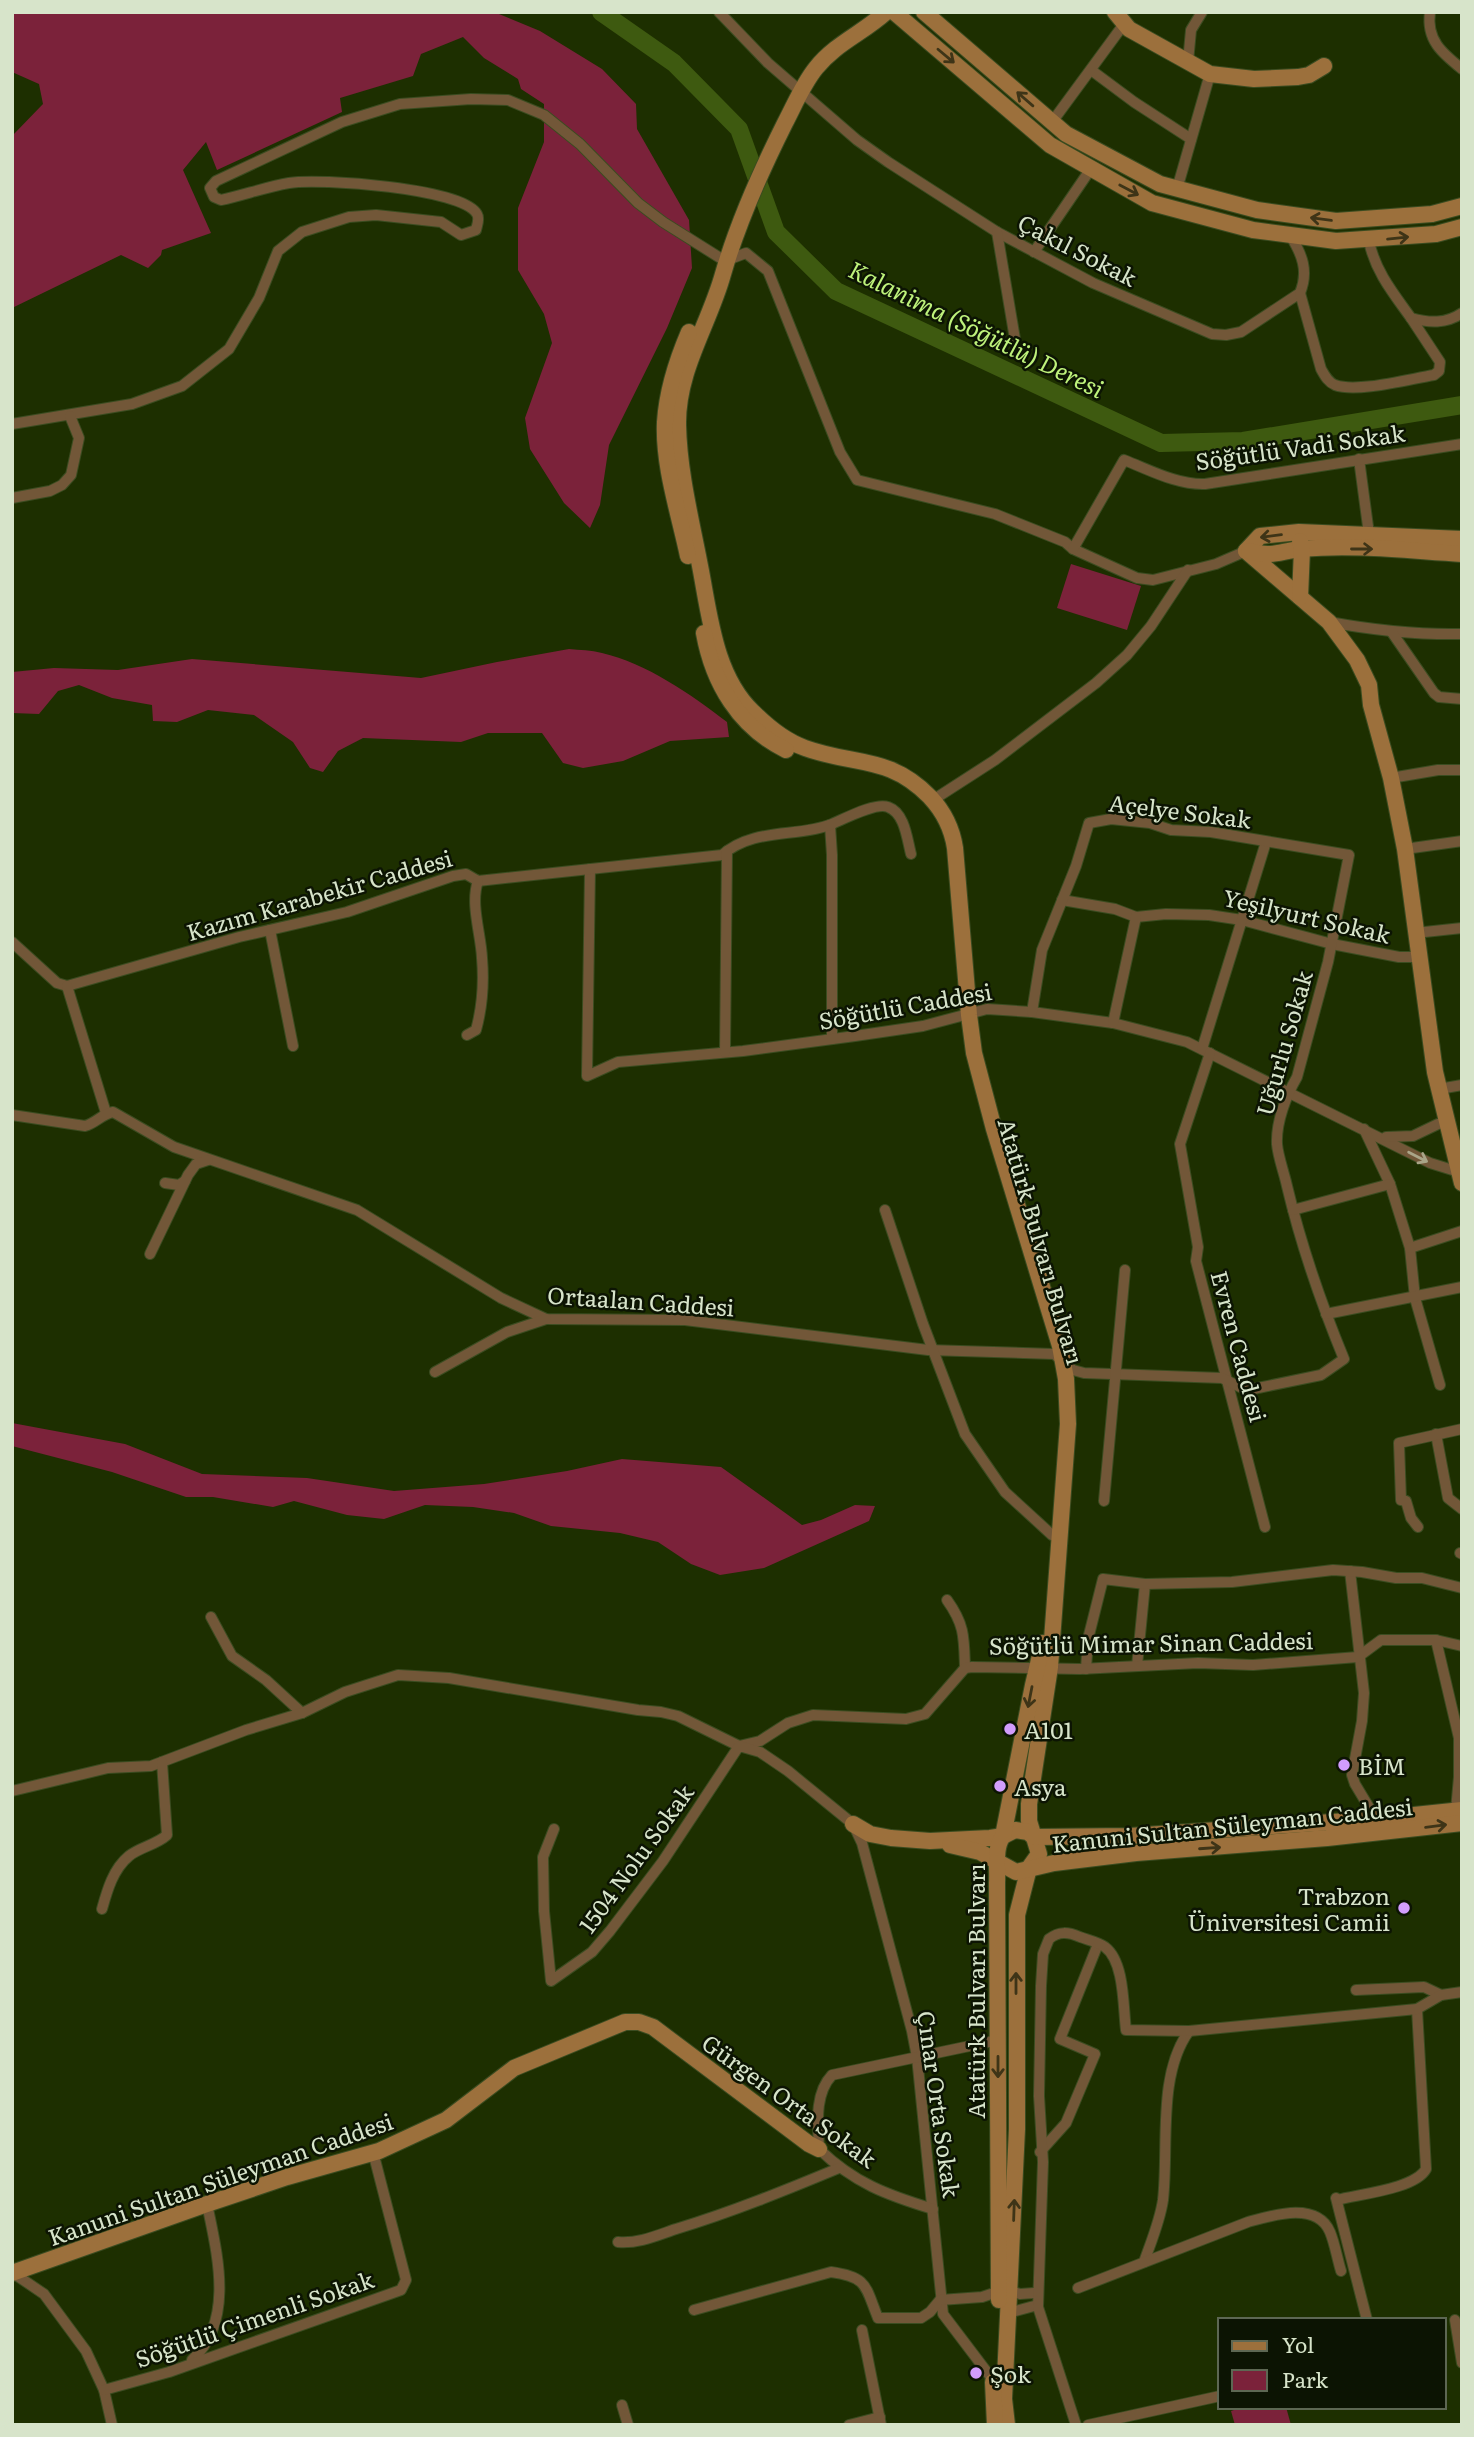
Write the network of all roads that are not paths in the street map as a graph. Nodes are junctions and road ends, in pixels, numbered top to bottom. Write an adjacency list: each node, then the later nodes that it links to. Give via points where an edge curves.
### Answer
1 (719, 12): 13 (street, Çakıl Sokak)
2 (886, 12): 13 (street, Atatürk Bulvarı Bulvarı, via 836,46)
3 (894, 12): 16 (street, one-way to 16, via 1050,145)
4 (924, 12): 14 (street, one-way to 4)
5 (1202, 12): 8 (street, via 1191,30)
6 (1430, 12): 10 (street, via 1431,37)
7 (1119, 18): 8 (street); 11 (street)
8 (1188, 62): 12 (street)
9 (1324, 66): 12 (street, via 1298,77)
10 (1462, 69)
11 (1091, 70): 14 (street); 15 (street)
12 (1210, 74): 15 (street)
13 (801, 91): 20 (street, Çakıl Sokak, via 857,140); 24 (street, Atatürk Bulvarı Bulvarı)
14 (1052, 122): 17 (street, via 1148,178)
15 (1191, 139): 17 (street)
16 (1090, 170): 21 (street, one-way to 21, via 1152,203); 23 (street)
17 (1177, 188): 18 (street, one-way to 17, via 1433,214 1336,221 1257,210)
18 (1462, 206)
19 (1462, 227): 22 (street, one-way to 19)
20 (997, 232): 23 (street, Çakıl Sokak); 28 (street)
21 (1290, 235): 22 (street, via 1336,242); 25 (street, via 1305,267)
22 (1369, 240): 27 (street, via 1380,274)
23 (1034, 252): 25 (street, Çakıl Sokak, via 1212,334 1241,332)
24 (728, 254): 29 (street, via 663,222 544,115 508,100 400,104 342,122 216,181 210,188 214,197 221,200 312,181 412,188 465,204 477,214 476,230 461,235 440,222 376,215 349,216 302,232 278,251 260,298 229,349 182,386 132,404); 37 (street, via 746,253 768,271 840,452 858,480 995,514); 49 (street, Atatürk Bulvarı Bulvarı, via 683,383 678,425 700,564 724,668 752,711 788,741 896,771); 70 (street, Atatürk Bulvarı Bulvarı, via 716,268 678,360 665,422 668,460 708,658 735,709 777,746 894,779 933,812 948,846)
25 (1300, 293): 27 (street, via 1321,369 1336,385 1356,388 1439,371 1440,362)
26 (1462, 313): 27 (street, via 1432,322)
27 (1411, 318)
28 (1015, 340)
29 (70, 416): 30 (street); 33 (street, via 79,438 71,475 50,491)
30 (12, 424)
31 (1462, 444): 32 (street, Söğütlü Vadi Sokak)
32 (1359, 459): 35 (street); 37 (street, Söğütlü Vadi Sokak, via 1193,484 1124,460)
33 (12, 498)
34 (1299, 533): 35 (street); 38 (street); 39 (street, one-way to 39, via 1260,536)
35 (1369, 534): 36 (street)
36 (1462, 538)
37 (1073, 549): 41 (street, via 1137,578 1165,578)
38 (1302, 549): 39 (street, via 1266,556); 40 (street, one-way to 40); 42 (street)
39 (1246, 551): 41 (street); 42 (street)
40 (1462, 554)
41 (1188, 570): 49 (street, via 1151,626 1096,683 995,760)
42 (1300, 597): 43 (street)
43 (1329, 622): 44 (street); 48 (street, via 1369,685)
44 (1391, 631): 45 (street); 46 (street, via 1434,693)
45 (1462, 634)
46 (1462, 699)
47 (1462, 770): 48 (street)
48 (1391, 778): 53 (street)
49 (933, 800): 70 (street, Atatürk Bulvarı Bulvarı, via 948,822 956,848)
50 (830, 825): 54 (street, Kazım Karabekir Caddesi, via 762,836); 55 (street, Kazım Karabekir Caddesi, via 882,806 891,808 902,823); 73 (street)
51 (1462, 841): 53 (street)
52 (1266, 842): 56 (street, Açelye Sokak); 59 (street, Açelye Sokak, via 1124,820 1089,822); 61 (street, Evren Caddesi)
53 (1405, 849): 64 (street)
54 (727, 851): 57 (street, Kazım Karabekir Caddesi, via 681,861); 76 (street)
55 (911, 854)
56 (1349, 855): 66 (street, Uğurlu Sokak)
57 (590, 869): 58 (street, Kazım Karabekir Caddesi); 76 (street, Söğütlü Caddesi, via 587,1076 618,1062)
58 (478, 881): 63 (street, Kazım Karabekir Caddesi, via 466,874 453,876 347,912); 72 (street, via 481,1012 475,1030)
59 (1062, 900): 60 (street, Yeşilyurt Sokak, via 1115,909); 69 (street, via 1042,950)
60 (1136, 918): 61 (street, Yeşilyurt Sokak, via 1166,914); 71 (street)
61 (1242, 920): 66 (street, Yeşilyurt Sokak); 75 (street, Evren Caddesi)
62 (1462, 928): 64 (street)
63 (270, 930): 68 (street, Kazım Karabekir Caddesi); 74 (street)
64 (1415, 933): 67 (street)
65 (12, 942): 68 (street)
66 (1332, 944): 67 (street, Yeşilyurt Sokak); 79 (street, Uğurlu Sokak, via 1297,1077)
67 (1418, 957): 78 (street)
68 (66, 986): 80 (street)
69 (1032, 1012): 70 (street, Söğütlü Caddesi, via 986,1009); 71 (street, Söğütlü Caddesi)
70 (965, 1014): 73 (street, Söğütlü Caddesi, via 923,1026); 101 (street, Atatürk Bulvarı Bulvarı)
71 (1113, 1023): 75 (street, Söğütlü Caddesi)
72 (467, 1035)
73 (832, 1039): 76 (street, Söğütlü Caddesi)
74 (293, 1046)
75 (1206, 1051): 79 (street, Söğütlü Caddesi); 105 (street, Evren Caddesi, via 1182,1135 1181,1156 1198,1247 1196,1261)
76 (725, 1052)
77 (1462, 1085): 78 (street)
78 (1439, 1089): 82 (street)
79 (1288, 1094): 83 (street, Söğütlü Caddesi); 91 (street, Uğurlu Sokak, via 1277,1144)
80 (106, 1113): 81 (street, via 85,1126); 85 (street, Ortaalan Caddesi, via 113,1112 174,1147)
81 (12, 1115)
82 (1454, 1123): 84 (street, via 1402,1138); 86 (street)
83 (1364, 1129): 84 (street, Söğütlü Caddesi); 89 (street)
84 (1380, 1136): 86 (street, Söğütlü Caddesi, one-way to 86)
85 (208, 1160): 87 (street, via 196,1164); 99 (street, Ortaalan Caddesi, via 357,1210 501,1298)
86 (1460, 1177)
87 (185, 1181): 88 (street); 94 (street)
88 (165, 1183)
89 (1390, 1184): 91 (street); 93 (street)
90 (885, 1210): 100 (street)
91 (1293, 1210): 98 (street, Uğurlu Sokak)
92 (1462, 1231): 93 (street)
93 (1410, 1248): 97 (street)
94 (150, 1254)
95 (1125, 1270): 104 (street)
96 (1462, 1287): 97 (street)
97 (1415, 1298): 98 (street); 106 (street)
98 (1326, 1314): 102 (street, Uğurlu Sokak)
99 (546, 1319): 100 (street, Ortaalan Caddesi, via 685,1320); 103 (street, via 506,1332)
100 (932, 1350): 101 (street, Ortaalan Caddesi); 113 (street, via 978,1455 1005,1492)
101 (1059, 1358): 104 (street, Ortaalan Caddesi, via 1073,1370); 113 (street, Atatürk Bulvarı Bulvarı, via 1060,1429); 124 (street, Atatürk Bulvarı Bulvarı, via 1068,1424)
102 (1344, 1359): 105 (street, Ortaalan Caddesi, via 1307,1380 1253,1389)
103 (435, 1371)
104 (1116, 1374): 105 (street, Ortaalan Caddesi, via 1222,1378); 109 (street)
105 (1228, 1383): 111 (street, Evren Caddesi)
106 (1440, 1385)
107 (1462, 1429): 108 (street)
108 (1436, 1434): 110 (street, via 1448,1498); 112 (street, via 1399,1443 1401,1500 1406,1501)
109 (1104, 1501)
110 (1462, 1509)
111 (1265, 1527)
112 (1418, 1527)
113 (1052, 1535): 124 (street, Atatürk Bulvarı Bulvarı)
114 (1350, 1571): 115 (street, via 1232,1582); 116 (street); 121 (street)
115 (1145, 1584): 122 (street); 125 (street, via 1103,1579 1088,1639)
116 (1462, 1588)
117 (947, 1600): 123 (street, via 964,1629)
118 (211, 1617): 126 (street, via 232,1656)
119 (1436, 1640): 120 (street, Söğütlü Mimar Sinan Caddesi); 121 (street, Söğütlü Mimar Sinan Caddesi, via 1381,1640); 130 (street, via 1459,1738)
120 (1462, 1646)
121 (1358, 1657): 122 (street, Söğütlü Mimar Sinan Caddesi, via 1253,1665); 131 (street, via 1364,1704 1352,1775)
122 (1137, 1666): 125 (street, Söğütlü Mimar Sinan Caddesi)
123 (965, 1668): 124 (street, Söğütlü Mimar Sinan Caddesi); 127 (street, Söğütlü Mimar Sinan Caddesi, via 932,1709 918,1716 878,1720 813,1716)
124 (1044, 1668): 125 (street, Söğütlü Mimar Sinan Caddesi); 134 (street, Atatürk Bulvarı Bulvarı, one-way to 134); 135 (street, Atatürk Bulvarı Bulvarı, via 1030,1789 1029,1821)
125 (1086, 1669)
126 (302, 1713): 127 (street, via 383,1678 449,1678 678,1716); 128 (street)
127 (739, 1746): 132 (street, via 770,1757); 133 (street, 1504 Nolu Sokak, via 610,1931 592,1952 551,1982 543,1857)
128 (162, 1762): 129 (street, via 108,1768); 139 (street, via 167,1835 129,1856 109,1882)
129 (12, 1791)
130 (1460, 1814): 131 (street, Kanuni Sultan Süleyman Caddesi); 138 (street, Kanuni Sultan Süleyman Caddesi, one-way to 130, via 1136,1853 1327,1838)
131 (1376, 1819): 135 (street, Kanuni Sultan Süleyman Caddesi, via 1120,1837)
132 (853, 1824): 136 (street, Kanuni Sultan Süleyman Caddesi, via 878,1836); 148 (street, Çınar Orta Sokak, via 873,1881)
133 (554, 1829)
134 (1003, 1836): 135 (street, Kanuni Sultan Süleyman Caddesi, via 1014,1830); 136 (street, Kanuni Sultan Süleyman Caddesi); 137 (street, Atatürk Bulvarı Bulvarı, via 997,1848)
135 (1034, 1837): 138 (street, Atatürk Bulvarı Bulvarı, via 1038,1854)
136 (930, 1841): 137 (street, Kanuni Sultan Süleyman Caddesi)
137 (999, 1861): 138 (street, Kanuni Sultan Süleyman Caddesi, via 1016,1872); 147 (street, Atatürk Bulvarı Bulvarı)
138 (1029, 1868): 160 (street, Atatürk Bulvarı Bulvarı, one-way to 138, via 1017,2130 1017,1915)
139 (102, 1909)
140 (1098, 1944): 146 (street, via 1108,1949 1118,1967 1126,2030); 150 (street, via 1060,2039 1095,2054 1066,2123); 150 (street, via 1061,1933 1049,1938 1043,1954)
141 (1356, 1990): 143 (street, via 1424,1987)
142 (1462, 1992): 143 (street)
143 (1441, 1995): 144 (street)
144 (1417, 2008): 146 (street); 166 (street, via 1426,2169 1404,2185 1336,2199)
145 (625, 2021): 149 (street, Gürgen Orta Sokak, via 653,2027); 151 (street, Kanuni Sultan Süleyman Caddesi, via 514,2068 446,2119)
146 (1189, 2031): 156 (street, via 1174,2062 1163,2199)
147 (998, 2040): 148 (street); 160 (street, Atatürk Bulvarı Bulvarı, one-way to 160)
148 (917, 2057): 149 (street, via 832,2075 821,2090); 154 (street, Çınar Orta Sokak)
149 (819, 2149): 152 (street, Gürgen Orta Sokak)
150 (1041, 2149): 161 (street); 181 (street, via 1038,2307)
151 (373, 2152): 153 (street, Kanuni Sultan Süleyman Caddesi); 170 (street, Söğütlü Çimenli Sokak, via 406,2280 401,2290)
152 (839, 2168): 154 (street, Gürgen Orta Sokak, via 880,2191); 155 (street, via 690,2225 634,2242)
153 (207, 2204): 158 (street, Kanuni Sultan Süleyman Caddesi); 170 (street, via 219,2265 219,2294 203,2351)
154 (933, 2209): 162 (street, Çınar Orta Sokak)
155 (618, 2242)
156 (1144, 2262): 157 (street, via 1248,2222 1300,2213 1314,2215 1330,2232); 159 (street)
157 (1341, 2271)
158 (13, 2273): 172 (street, via 44,2294 62,2316 86,2351)
159 (1078, 2288)
160 (1005, 2291): 161 (street); 162 (street); 165 (street, Atatürk Bulvarı Bulvarı); 171 (street, Atatürk Bulvarı Bulvarı)
161 (1034, 2293): 163 (street)
162 (940, 2300): 164 (street, via 921,2318 878,2318 863,2284 853,2275 831,2272); 171 (street, Çınar Orta Sokak, via 948,2322)
163 (1034, 2306): 165 (street); 181 (street)
164 (694, 2310)
165 (1008, 2313): 180 (street, Atatürk Bulvarı Bulvarı)
166 (1366, 2318)
167 (1454, 2320): 169 (street)
168 (862, 2330): 175 (street)
169 (1462, 2363)
170 (186, 2366): 172 (street, Söğütlü Çimenli Sokak)
171 (993, 2380): 179 (street, Atatürk Bulvarı Bulvarı)
172 (104, 2390): 176 (street)
173 (1218, 2396): 182 (street)
174 (622, 2405): 177 (street)
175 (881, 2421): 178 (street)
176 (112, 2425)
177 (628, 2425)
178 (849, 2425)
179 (995, 2425)
180 (1007, 2425)
181 (1075, 2425)
182 (1088, 2425)

